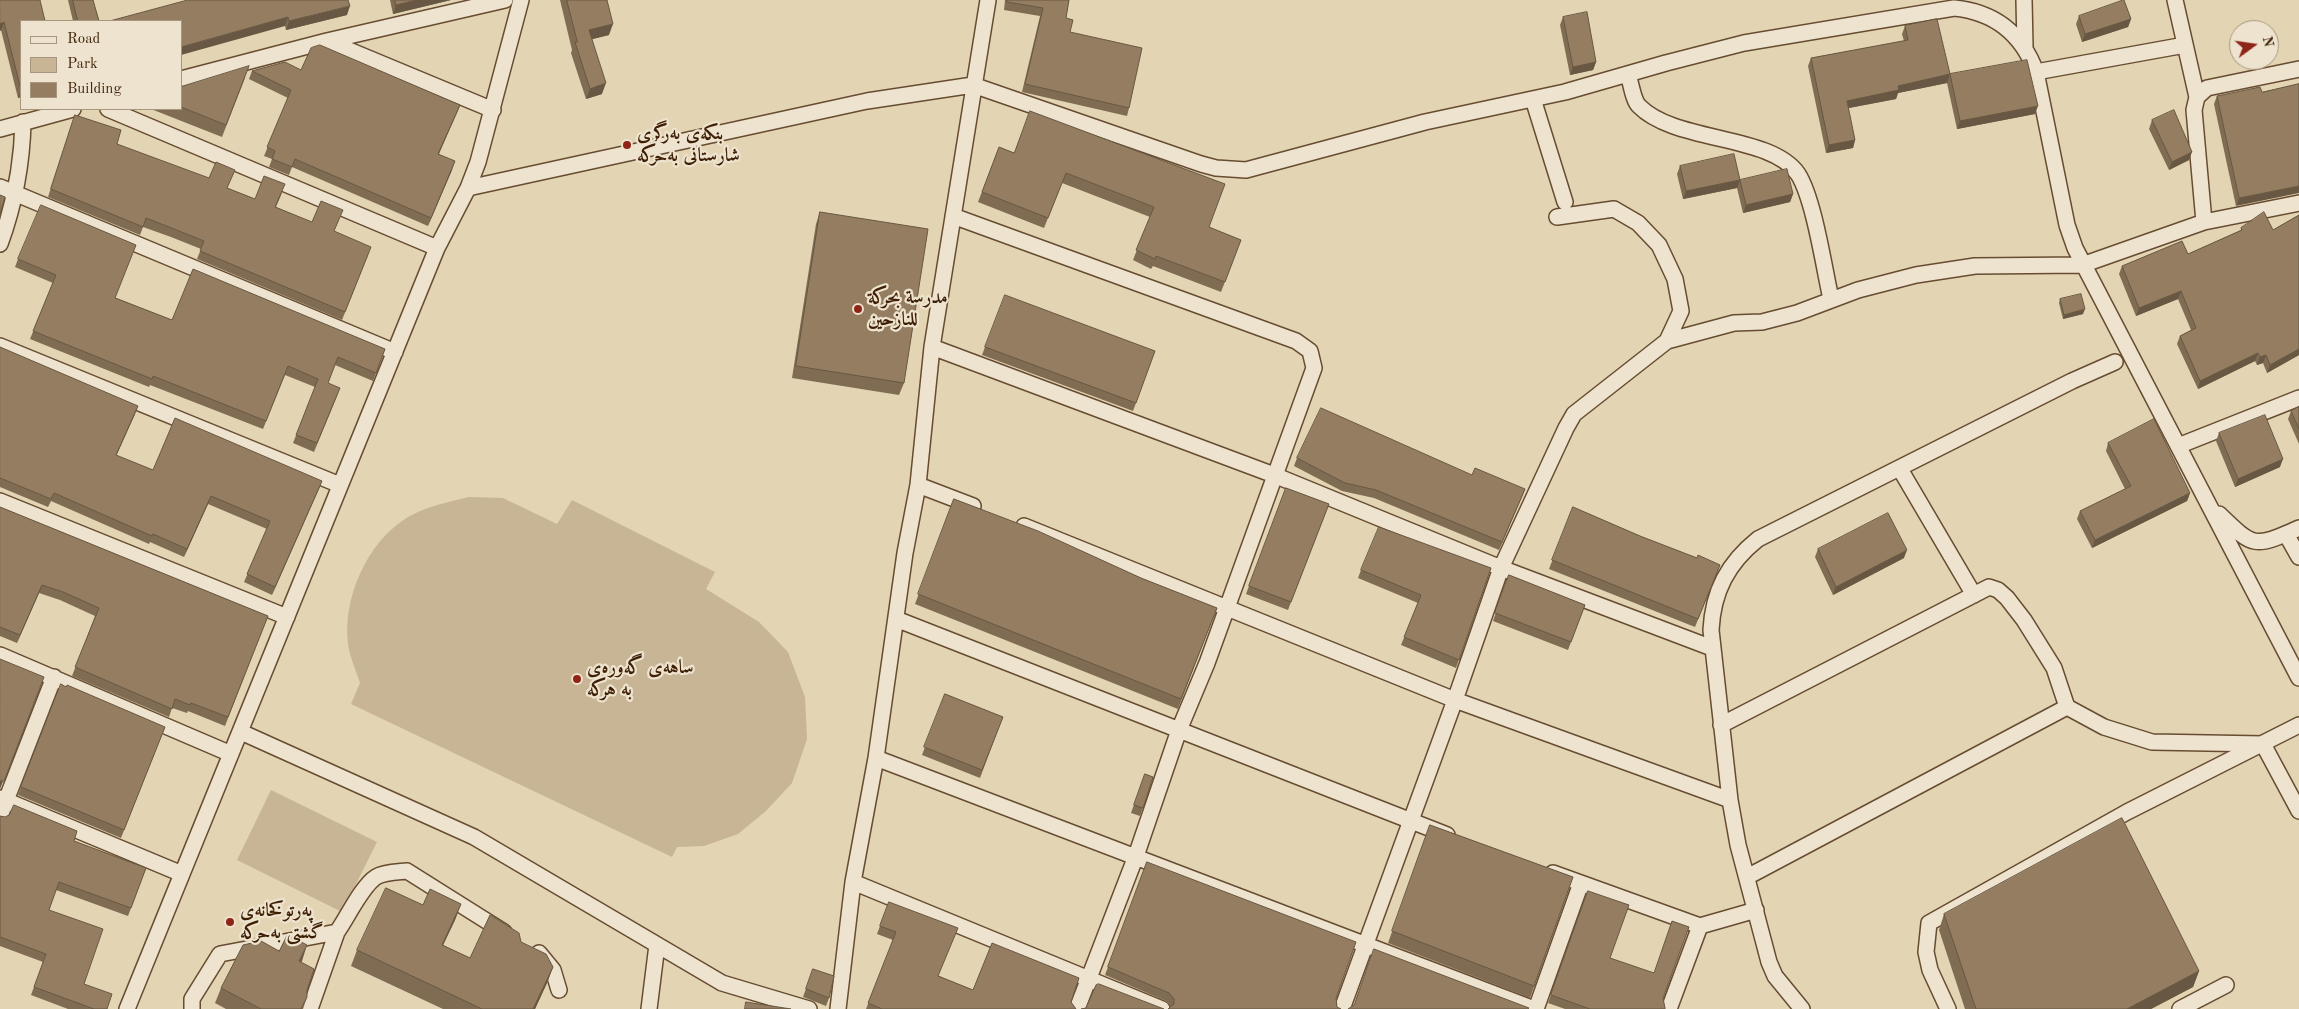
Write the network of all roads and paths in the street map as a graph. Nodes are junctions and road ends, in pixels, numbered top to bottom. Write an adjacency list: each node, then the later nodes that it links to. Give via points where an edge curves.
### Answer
1 (505, 0): 6 (street)
2 (521, 0): 18 (street)
3 (988, 0): 13 (street)
4 (2024, 0): 8 (street)
5 (2175, 0): 7 (street)
6 (327, 41): 12 (street); 18 (street)
7 (2185, 45): 10 (street); 14 (street)
8 (2024, 46): 10 (street); 11 (street, via 1994,18 1954,8 1752,42)
9 (2299, 69): 14 (street, via 2207,88)
10 (2036, 72): 31 (street, via 2067,225)
11 (1628, 74): 15 (street); 32 (street, via 1638,105 1659,121 1779,156 1798,174 1809,200)
12 (182, 79)
13 (973, 85): 15 (street, via 1201,164 1231,170 1262,168 1425,122); 22 (street, via 867,101); 26 (street)
14 (2197, 97): 28 (street, via 2194,110)
15 (1533, 99): 24 (street)
16 (69, 110): 19 (street)
17 (110, 110): 30 (street)
18 (492, 110): 22 (street)
19 (23, 122): 20 (street); 23 (street)
20 (0, 129)
21 (0, 187): 23 (street)
22 (468, 188): 30 (street)
23 (17, 193): 29 (street); 36 (street)
24 (1565, 202)
25 (2299, 203): 28 (street)
26 (953, 216): 35 (street); 41 (street, via 1296,340 1310,351 1314,368)
27 (1557, 217): 33 (street, via 1614,209 1638,223 1659,245 1675,279 1681,311)
28 (2204, 222): 31 (street)
29 (0, 244)
30 (437, 248): 36 (street)
31 (2082, 264): 32 (street, via 1975,266 1916,275); 39 (street)
32 (1831, 299): 33 (street, via 1797,313 1762,322 1734,323)
33 (1667, 341): 50 (street, via 1574,414)
34 (0, 346): 42 (street)
35 (932, 347): 41 (street); 43 (street)
36 (395, 352): 42 (street)
37 (2115, 362): 40 (street)
38 (2299, 398): 39 (street)
39 (2178, 446): 45 (street)
40 (1900, 469): 51 (street); 55 (street, via 1758,539 1744,550 1723,578 1716,595 1712,612)
41 (1274, 475): 50 (street); 52 (street)
42 (340, 485): 53 (street)
43 (918, 485): 46 (street); 54 (street)
44 (0, 501): 53 (street)
45 (2208, 503): 48 (street, via 2248,540 2262,543); 58 (street)
46 (991, 513)
47 (1009, 520): 52 (street)
48 (2293, 531): 49 (street)
49 (2299, 557)
50 (1500, 568): 55 (street); 59 (street)
51 (1974, 595): 60 (street, via 1989,587 2007,598 2054,668); 61 (street)
52 (1227, 606): 59 (street); 63 (street)
53 (287, 617): 64 (street)
54 (896, 619): 63 (street); 67 (street)
55 (1712, 648): 61 (street)
56 (0, 655): 57 (street)
57 (54, 677): 66 (street); 68 (street)
58 (2299, 678)
59 (1456, 700): 69 (street); 72 (street)
60 (2066, 707): 65 (street, via 2104,727 2152,742); 77 (street)
61 (1721, 725): 69 (street)
62 (2299, 725): 65 (street)
63 (1179, 730): 72 (street); 74 (street)
64 (242, 732): 66 (street); 83 (street, via 474,837)
65 (2263, 744): 70 (street); 100 (street, via 2127,812 1929,923 1926,952 1930,970)
66 (231, 754): 76 (street)
67 (876, 758): 74 (street); 78 (street)
68 (3, 799): 71 (street); 76 (street)
69 (1730, 800): 77 (street)
70 (2299, 810)
71 (0, 816)
72 (1411, 822): 73 (street); 84 (street)
73 (1465, 841)
74 (1136, 856): 84 (street); 85 (street)
75 (1536, 867): 79 (street)
76 (182, 874): 88 (street)
77 (1747, 876): 80 (street)
78 (853, 882): 85 (street); 93 (street)
79 (1581, 883): 81 (street); 97 (street)
80 (1756, 910): 81 (street); 99 (street, via 1772,969)
81 (1700, 926): 98 (street)
82 (337, 932): 87 (street, via 376,877 407,871 540,954 553,970); 89 (street, via 220,954 192,999); 90 (street)
83 (657, 945): 91 (street); 92 (street, via 722,983)
84 (1367, 946): 96 (street); 97 (street)
85 (1089, 979): 94 (street); 95 (street)
86 (2226, 985): 101 (street)
87 (558, 990)
88 (127, 1009)
89 (192, 1009)
90 (310, 1009)
91 (648, 1009)
92 (809, 1009)
93 (838, 1009)
94 (1077, 1009)
95 (1162, 1009)
96 (1342, 1009)
97 (1535, 1009)
98 (1668, 1009)
99 (1802, 1009)
100 (1948, 1009)
101 (2180, 1009)

